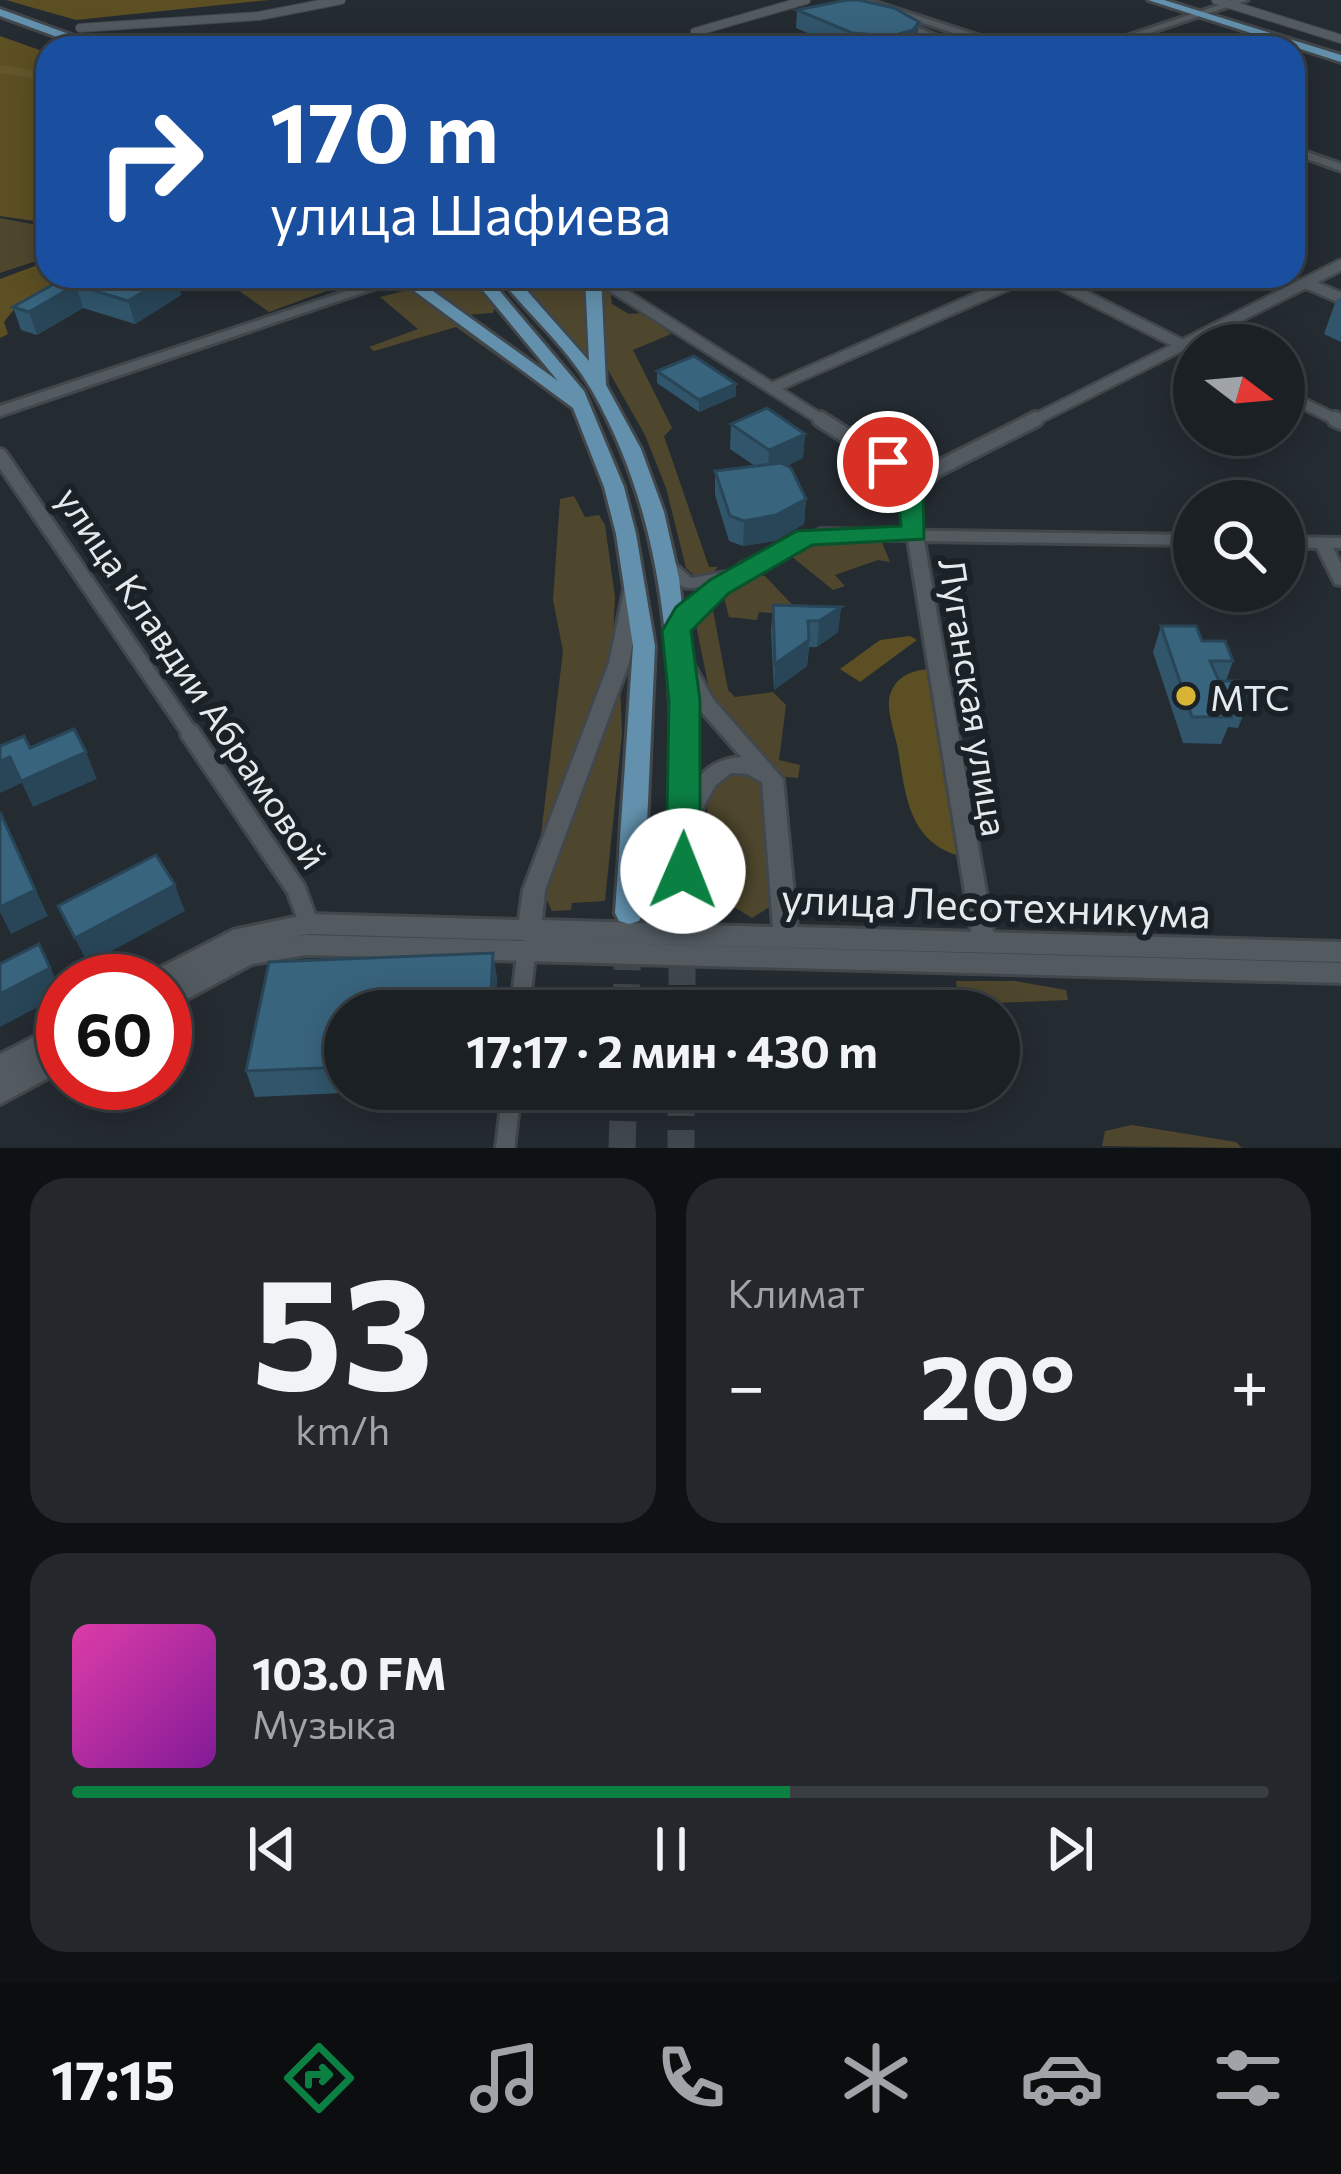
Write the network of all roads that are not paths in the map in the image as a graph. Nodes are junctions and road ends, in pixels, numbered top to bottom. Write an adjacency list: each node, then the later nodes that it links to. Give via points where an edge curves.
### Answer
1 (341, 0): 12 (street, via 259,16)
2 (806, 0): 14 (street)
3 (860, 0): 10 (main road)
4 (1153, 0): 8 (main road)
5 (1168, 0): 8 (main road)
6 (1243, 0): 7 (main road)
7 (1230, 4): 8 (main road); 23 (street)
8 (1208, 9): 21 (main road); 22 (main road)
9 (0, 12): 17 (main road)
10 (902, 14): 13 (main road); 15 (main road); 20 (main road)
11 (0, 23): 16 (main road)
12 (80, 28)
13 (947, 28): 15 (main road); 19 (main road)
14 (695, 32)
15 (923, 34): 18 (main road)
16 (36, 36)
17 (65, 36)
18 (929, 36)
19 (972, 36)
20 (985, 36)
21 (1130, 36)
22 (1284, 36)
23 (1341, 39)
24 (1305, 43): 25 (main road)
25 (1341, 56)
26 (1305, 154): 27 (main road)
27 (1341, 168)
28 (1341, 265): 29 (street)
29 (1306, 283): 40 (street)
30 (367, 288): 48 (main road)
31 (419, 288): 41 (main road)
32 (503, 288): 41 (main road, via 500,310 487,320)
33 (504, 288): 46 (main road)
34 (504, 288): 49 (main road)
35 (595, 288): 46 (main road)
36 (613, 288): 45 (street)
37 (1000, 288): 45 (street)
38 (1069, 288): 43 (street)
39 (1297, 288): 42 (street)
40 (1341, 298)
41 (457, 319): 49 (main road)
42 (1232, 324)
43 (1173, 340)
44 (1173, 356): 52 (street)
45 (772, 388): 52 (street)
46 (600, 389): 58 (main road, via 645,490)
47 (1305, 404): 50 (street)
48 (3, 407)
49 (583, 408): 60 (main road, via 614,487)
50 (1341, 422)
51 (0, 456): 68 (street, улица Клавдии Абрамовой, via 296,889)
52 (920, 482): 53 (street, via 910,494)
53 (915, 534): 54 (street); 59 (street, via 821,533); 70 (street, Луганская улица)
54 (1173, 540)
55 (1305, 542): 56 (street)
56 (1322, 542): 57 (street); 61 (street)
57 (1341, 543)
58 (665, 564): 59 (street, via 688,584); 62 (main road)
59 (746, 568): 62 (street, via 686,614)
60 (635, 580): 66 (main road, via 644,689); 71 (main road, via 619,663 534,890)
61 (1341, 580)
62 (677, 631): 63 (main road)
63 (682, 663): 64 (main road, via 706,704); 65 (main road)
64 (772, 779): 65 (main road, via 740,764 717,768); 69 (main road)
65 (684, 824): 67 (main road)
66 (629, 914)
67 (682, 917)
68 (308, 934): 71 (main road, улица Лесотехникума); 73 (main road, улица Лесотехникума, via 241,937); 75 (main road, улица Лесотехникума)
69 (786, 937): 70 (main road, улица Лесотехникума); 71 (main road, улица Лесотехникума)
70 (984, 942): 72 (main road, улица Лесотехникума)
71 (528, 943): 74 (main road, улица Лесотехникума); 76 (street)
72 (1341, 952)
73 (192, 963)
74 (1341, 973)
75 (192, 985)
76 (522, 990)
77 (36, 1048): 78 (main road)
78 (0, 1067)
79 (36, 1072): 80 (main road)
80 (0, 1092)
81 (510, 1110): 82 (street)
82 (505, 1148)

